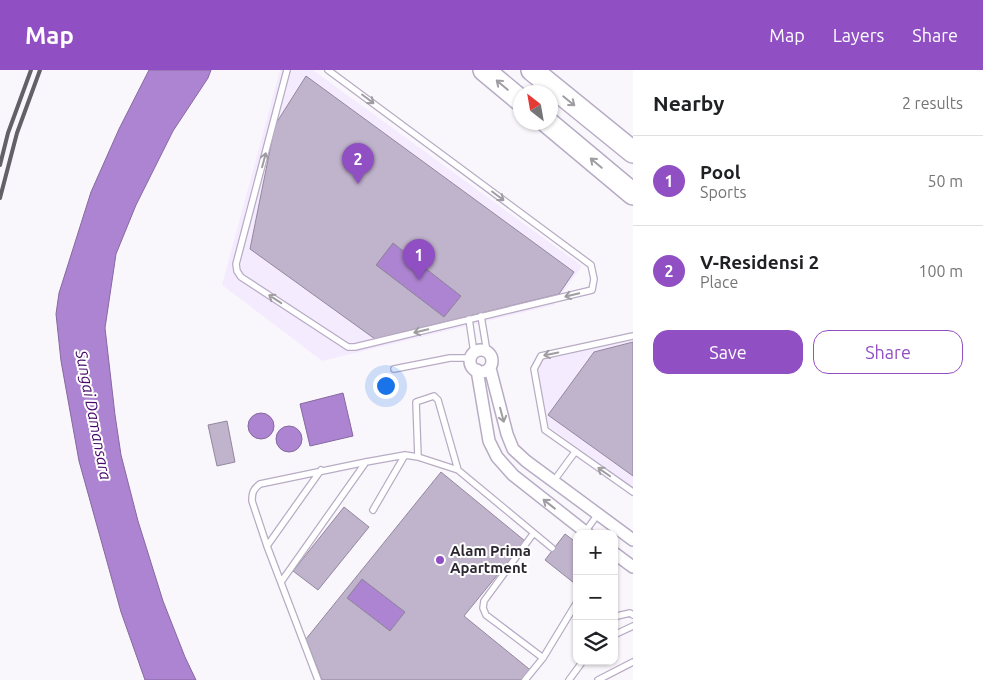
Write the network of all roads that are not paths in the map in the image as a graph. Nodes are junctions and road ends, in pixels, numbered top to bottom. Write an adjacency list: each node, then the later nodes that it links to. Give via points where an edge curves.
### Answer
1 (287, 70): 10 (lane, one-way to 1, via 360,347 348,347 241,277 236,264)
2 (328, 70): 9 (lane, one-way to 9, via 591,265 592,290)
3 (484, 70): 5 (highway, one-way to 3)
4 (532, 70): 7 (highway, one-way to 7)
5 (513, 94)
6 (557, 130): 8 (highway, one-way to 6)
7 (633, 152)
8 (633, 194)
9 (481, 316): 10 (lane); 12 (lane)
10 (469, 319): 13 (lane)
11 (633, 336): 17 (lane, one-way to 17, via 541,356 534,369 545,430)
12 (487, 352): 13 (street, via 480,350); 14 (street, via 492,357)
13 (472, 356): 15 (lane); 16 (street, via 472,365)
14 (490, 368): 16 (street); 23 (street, one-way to 23, via 513,448)
15 (394, 369)
16 (477, 370): 27 (street, one-way to 16, via 513,475 498,457 489,441)
17 (575, 452): 23 (lane); 24 (lane, one-way to 17)
18 (406, 455): 19 (lane); 20 (lane); 25 (lane)
19 (418, 457): 22 (lane); 22 (lane, via 416,402 434,396 438,400)
20 (366, 462): 21 (lane); 35 (lane)
21 (321, 470): 31 (lane); 31 (lane, via 260,484 254,489 252,501)
22 (458, 470): 29 (lane)
23 (553, 482): 26 (street)
24 (633, 492)
25 (373, 510)
26 (598, 514): 28 (lane); 30 (street)
27 (582, 530)
28 (588, 530)
29 (533, 534): 32 (lane); 41 (lane, via 484,601 483,608 486,615)
30 (633, 540)
31 (267, 546): 35 (lane)
32 (552, 548)
33 (618, 556): 34 (street)
34 (633, 567)
35 (281, 582): 44 (lane)
36 (573, 609): 41 (lane)
37 (633, 615): 38 (lane)
38 (618, 616)
39 (633, 626): 40 (lane)
40 (618, 633)
41 (543, 658): 45 (lane)
42 (633, 662): 47 (lane)
43 (579, 665): 46 (lane)
44 (318, 680)
45 (525, 680)
46 (569, 680)
47 (598, 680)

